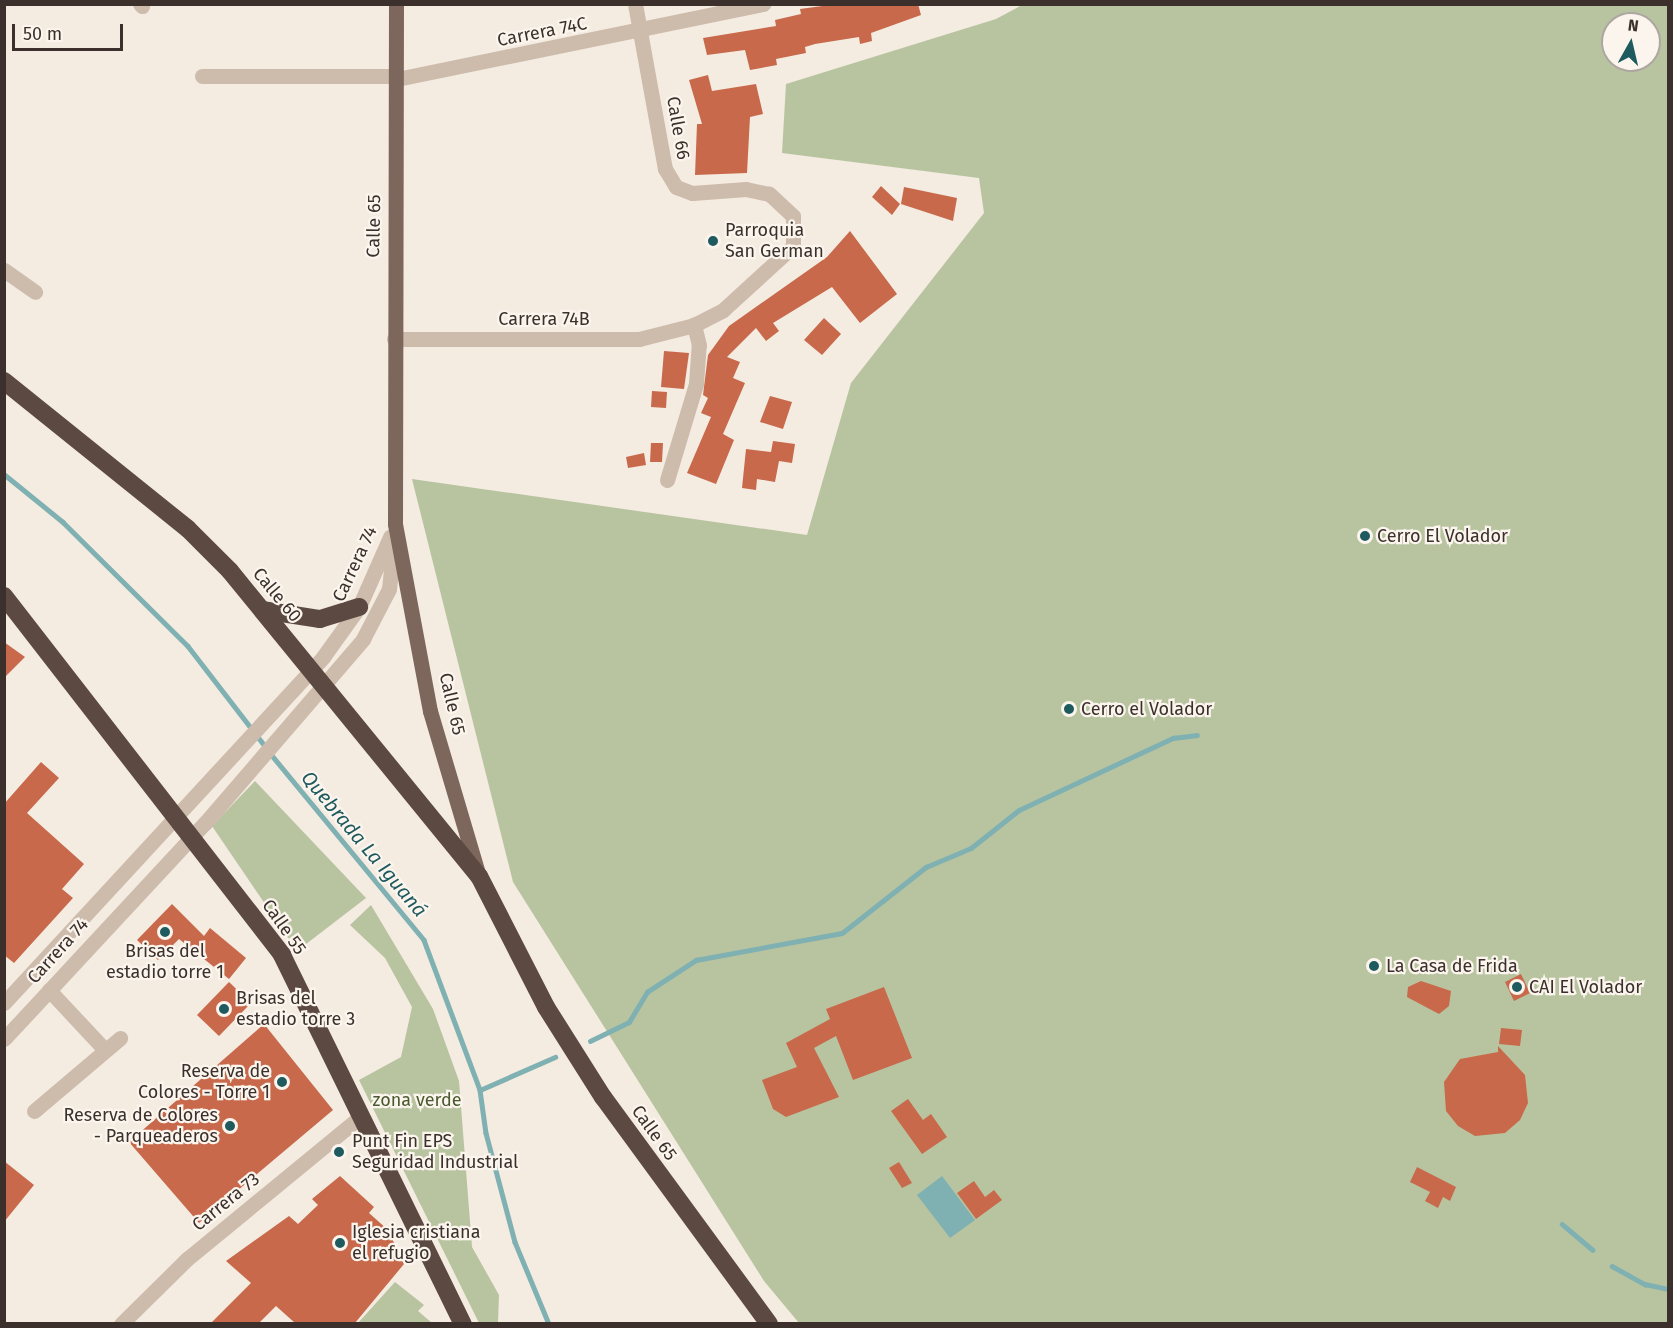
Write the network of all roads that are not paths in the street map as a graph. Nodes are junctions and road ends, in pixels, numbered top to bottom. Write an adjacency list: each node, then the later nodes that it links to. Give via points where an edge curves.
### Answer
1 (396, 4): 6 (main road, Calle 65)
2 (634, 4): 4 (street, Calle 66)
3 (763, 4): 4 (street, Carrera 74C)
4 (641, 33): 6 (street, Carrera 74C); 7 (street, Calle 66, via 665,170 676,187 692,193 746,189 769,194 786,204)
5 (202, 76): 6 (street, Carrera 74C)
6 (397, 77): 11 (main road, Calle 65)
7 (795, 230): 10 (street, Carrera 74B, via 793,246 779,264 723,310)
8 (4, 270): 9 (street)
9 (35, 292)
10 (694, 325): 11 (street, Carrera 74B, via 639,339); 13 (street, via 699,345 696,384)
11 (394, 339): 14 (main road, Calle 65)
12 (4, 381): 17 (highway, Calle 60, via 188,529)
13 (667, 480)
14 (396, 524): 16 (street, Carrera 74); 19 (street, Carrera 74, via 389,589 363,639); 22 (main road, Calle 65, via 430,711)
15 (4, 596): 20 (highway, Calle 55)
16 (359, 607): 17 (highway, via 320,619); 18 (street, Carrera 74)
17 (262, 610): 18 (highway, Calle 60)
18 (311, 670): 19 (highway, Calle 60); 20 (street, Carrera 74)
19 (324, 686): 21 (street, Carrera 74); 22 (highway, Calle 60)
20 (176, 817): 21 (highway, Calle 55); 24 (street, Carrera 74)
21 (192, 836): 23 (street, Carrera 74); 29 (highway, Calle 55, via 282,955)
22 (479, 876): 32 (highway, Calle 65, via 546,1007 603,1097)
23 (49, 990): 26 (street, Carrera 74); 27 (street)
24 (4, 1004)
25 (120, 1038): 27 (street)
26 (4, 1039)
27 (104, 1049): 28 (street)
28 (34, 1111)
29 (361, 1116): 30 (street, Carrera 73, via 187,1259); 31 (highway, Calle 55)
30 (121, 1323)
31 (463, 1323)
32 (769, 1323)

